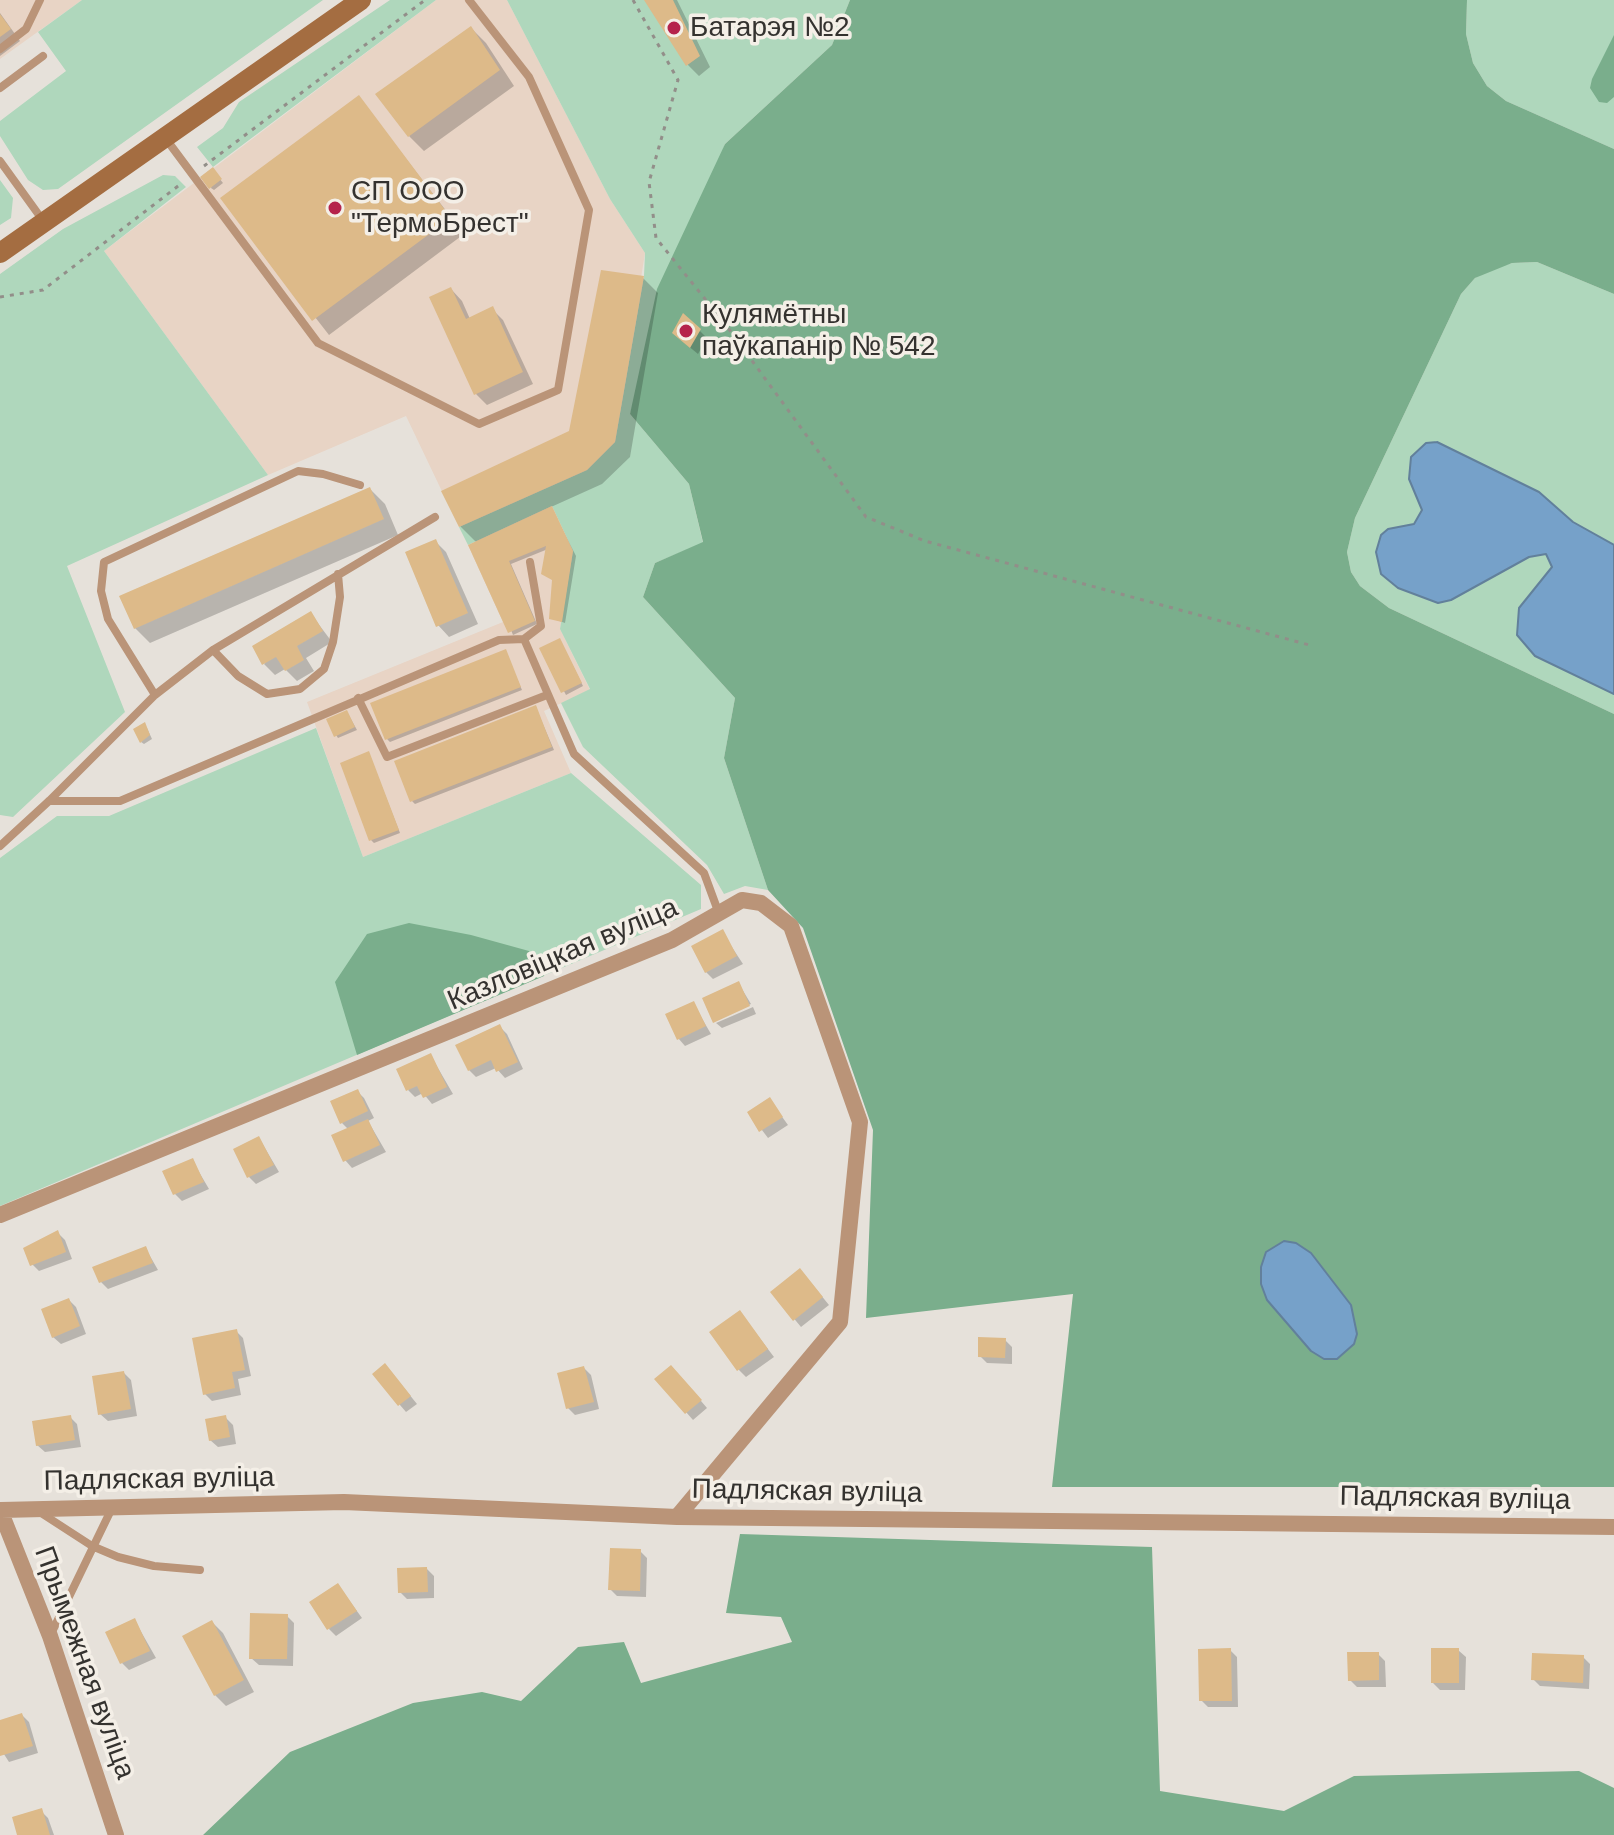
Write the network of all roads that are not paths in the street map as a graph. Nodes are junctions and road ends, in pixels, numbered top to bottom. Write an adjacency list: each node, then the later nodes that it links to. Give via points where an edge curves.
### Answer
1 (40, 0): 4 (lane, via 26,29)
2 (361, 0): 7 (main road)
3 (469, 0): 7 (lane, via 529,77 589,210 558,390 479,424 318,343)
4 (0, 49)
5 (43, 56): 6 (lane)
6 (0, 88)
7 (165, 137): 9 (main road)
8 (0, 161): 9 (lane)
9 (44, 223): 10 (main road)
10 (0, 253)
11 (360, 485): 17 (lane, via 298,471 104,562 101,591 108,619)
12 (435, 517): 14 (lane)
13 (530, 562): 15 (lane, via 541,626)
14 (338, 574): 16 (lane); 16 (lane, via 333,642 324,669 300,689 267,694 238,676)
15 (524, 639): 18 (lane); 19 (lane, via 499,640)
16 (213, 650): 17 (lane)
17 (155, 695): 20 (lane)
18 (547, 695): 19 (lane, via 387,757); 22 (lane, via 574,754 704,873)
19 (358, 698): 20 (lane, via 120,801)
20 (49, 801): 21 (lane)
21 (0, 846)
22 (718, 911): 23 (street, Казловіцкая вуліца, via 672,940); 27 (street, Казловіцкая вуліца, via 742,900 761,903 791,926 860,1122 840,1322)
23 (0, 1215)
24 (113, 1507): 25 (street, Падляская вуліца); 27 (street, Падляская вуліца, via 344,1502); 29 (lane)
25 (35, 1509): 26 (street, Падляская вуліца); 29 (lane)
26 (0, 1510): 31 (street, Прымежная вуліца)
27 (677, 1517): 28 (street, Падляская вуліца)
28 (1614, 1527)
29 (92, 1546): 30 (lane, via 154,1566); 31 (lane)
30 (200, 1570)
31 (50, 1636): 32 (street, Прымежная вуліца)
32 (116, 1835)

